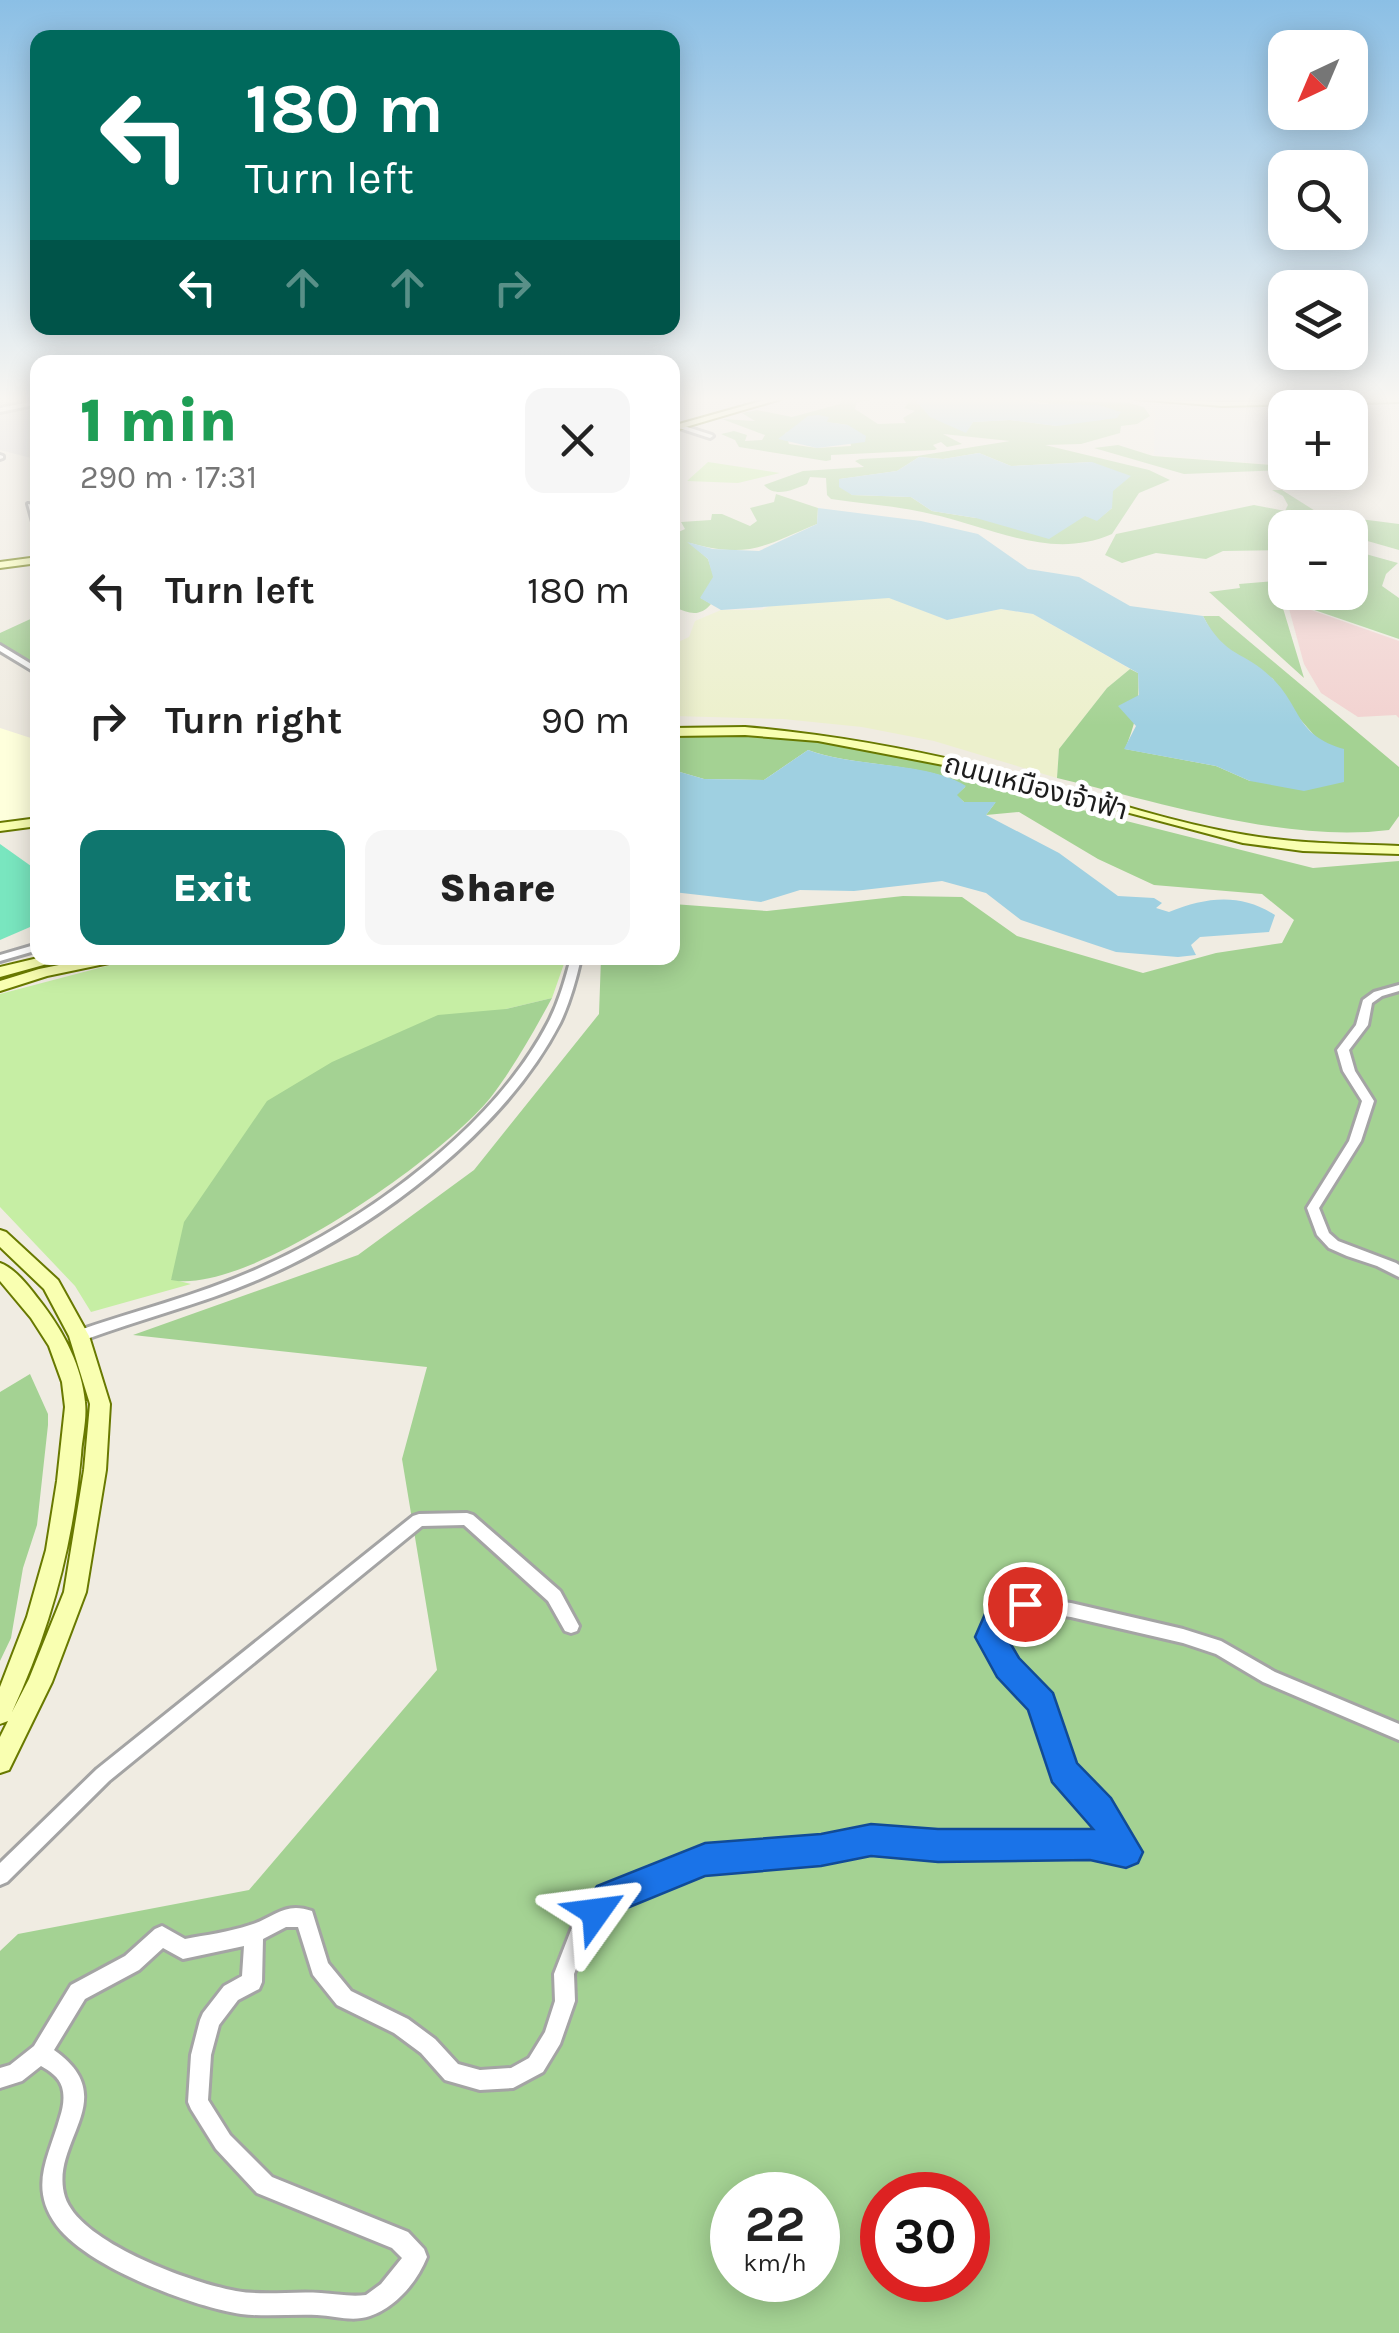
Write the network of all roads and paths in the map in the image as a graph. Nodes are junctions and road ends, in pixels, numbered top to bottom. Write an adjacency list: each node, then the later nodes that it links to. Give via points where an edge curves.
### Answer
1 (30, 559): 2 (street)
2 (1, 567)
3 (0, 646): 4 (street)
4 (30, 667)
5 (680, 724): 9 (street, ถนนเหมืองเจ้าฟ้า, via 818,728 892,738)
6 (680, 732): 9 (street, ถนนเหมืองเจ้าฟ้า, via 858,741)
7 (30, 823): 8 (street)
8 (0, 826)
9 (1244, 834): 10 (street, ถนนเหมืองเจ้าฟ้า); 11 (street, ถนนเหมืองเจ้าฟ้า, via 1319,848)
10 (1399, 842)
11 (1399, 850)
12 (30, 949): 13 (street)
13 (0, 958)
14 (30, 964): 17 (street)
15 (79, 965): 18 (street)
16 (574, 965): 23 (street, via 536,1053 484,1115 417,1178 264,1272)
17 (0, 972)
18 (0, 986)
19 (1399, 988): 22 (street, via 1367,1002 1362,1025 1343,1050 1368,1101 1354,1141 1313,1208 1325,1238)
20 (0, 1236): 23 (street, via 52,1285)
21 (0, 1270): 25 (street, via 48,1326 75,1401 51,1581)
22 (1399, 1272)
23 (79, 1336): 27 (street, via 100,1404 76,1592)
24 (572, 1626): 28 (street, via 554,1596 467,1520 419,1520 103,1775)
25 (0, 1712)
26 (1399, 1732): 29 (street, via 1269,1677 1221,1648 1025,1604 999,1616 990,1637 1042,1703 1063,1771 1099,1809 1126,1852 1090,1844 871,1840 705,1860 610,1898 582,1927 564,1974 565,2001 553,2037 536,2065 513,2078 452,2073 401,2026 344,1998 320,1968 305,1918 284,1918)
27 (0, 1762)
28 (0, 1876)
29 (254, 1934): 30 (street, via 182,1948 162,1936 132,1963 78,1992); 30 (street, via 252,1982 231,1993 210,2020 198,2102 223,2142 265,2185 400,2240 416,2257 404,2277 368,2306 222,2299 124,2264 82,2234 55,2204 50,2169 70,2130 74,2084 62,2064)
30 (41, 2053): 31 (street)
31 (0, 2078)

